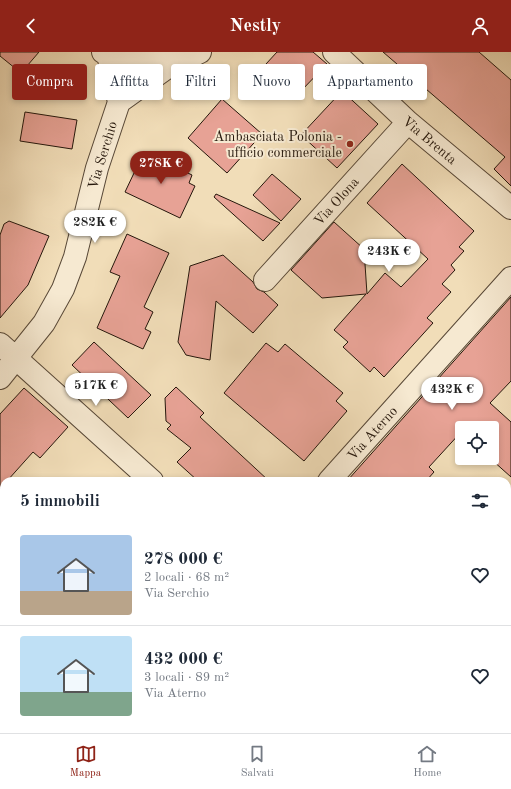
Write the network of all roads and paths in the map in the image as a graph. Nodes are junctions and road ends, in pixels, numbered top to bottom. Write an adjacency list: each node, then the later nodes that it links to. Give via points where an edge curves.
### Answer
1 (200, 52): 4 (street)
2 (334, 52): 6 (street, Via Brenta)
3 (106, 54): 4 (street, via 139,62); 5 (street)
4 (178, 62): 5 (street, via 152,77)
5 (119, 102): 11 (street, Via Serchio, via 97,168 66,282 49,316)
6 (408, 122): 7 (street, Via Brenta); 9 (street, Via Olona)
7 (511, 208)
8 (511, 278): 14 (street, Via Aterno)
9 (264, 280)
10 (0, 344): 11 (street)
11 (17, 358): 12 (street, Via Serchio); 13 (street)
12 (0, 378)
13 (148, 477)
14 (333, 477)

